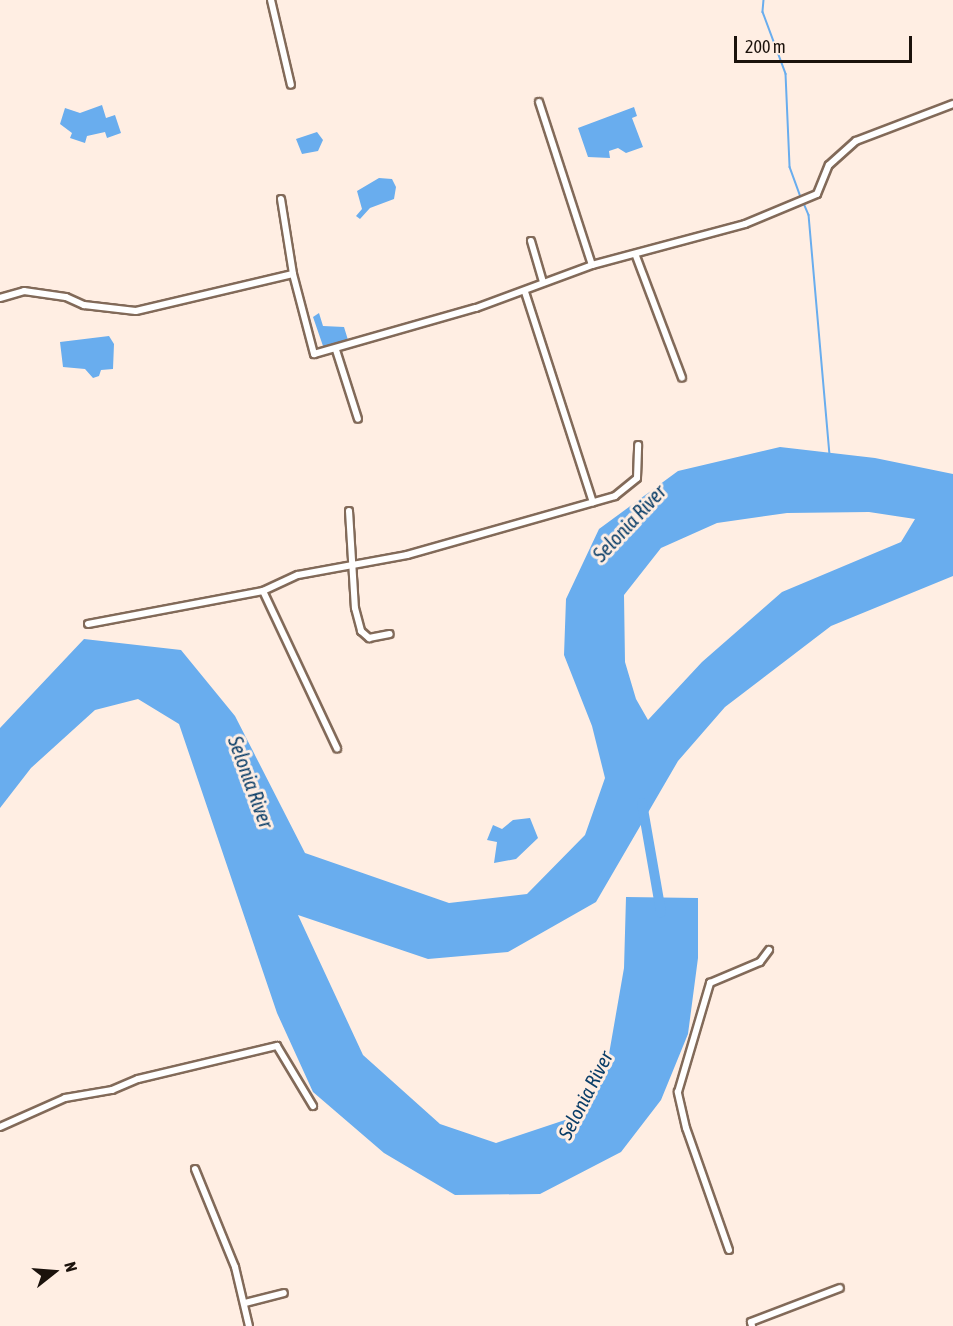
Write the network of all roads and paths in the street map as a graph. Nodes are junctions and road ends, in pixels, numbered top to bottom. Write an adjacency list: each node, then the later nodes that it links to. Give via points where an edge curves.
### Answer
1 (271, 0): 2 (street)
2 (291, 85)
3 (539, 102): 8 (street)
4 (953, 104): 7 (street, via 856,141 829,165 816,194 808,198 745,224)
5 (281, 199): 9 (street)
6 (531, 241): 10 (street)
7 (636, 256): 8 (street); 14 (street)
8 (592, 265): 10 (street)
9 (293, 274): 12 (street, via 136,310 84,305 66,297 24,291); 13 (street, via 314,354)
10 (543, 282): 11 (street)
11 (525, 292): 13 (street); 17 (street)
12 (0, 298)
13 (336, 350): 15 (street)
14 (682, 378)
15 (358, 419)
16 (638, 445): 17 (street, via 637,478 615,496)
17 (593, 502): 19 (street, via 470,539)
18 (349, 511): 19 (street)
19 (355, 566): 20 (street, via 298,575); 22 (street, via 355,608 361,631 369,638)
20 (263, 591): 21 (street); 23 (street)
21 (88, 624)
22 (390, 634)
23 (338, 748)
24 (769, 950): 28 (street, via 760,962 710,983 678,1092 686,1128)
25 (313, 1106): 26 (street, via 277,1046 138,1079 112,1090 66,1098)
26 (0, 1126)
27 (195, 1169): 31 (street, via 235,1267)
28 (729, 1250)
29 (840, 1288): 33 (street, via 751,1322)
30 (284, 1293): 31 (street)
31 (245, 1303): 32 (street)
32 (249, 1326)
33 (752, 1326)

